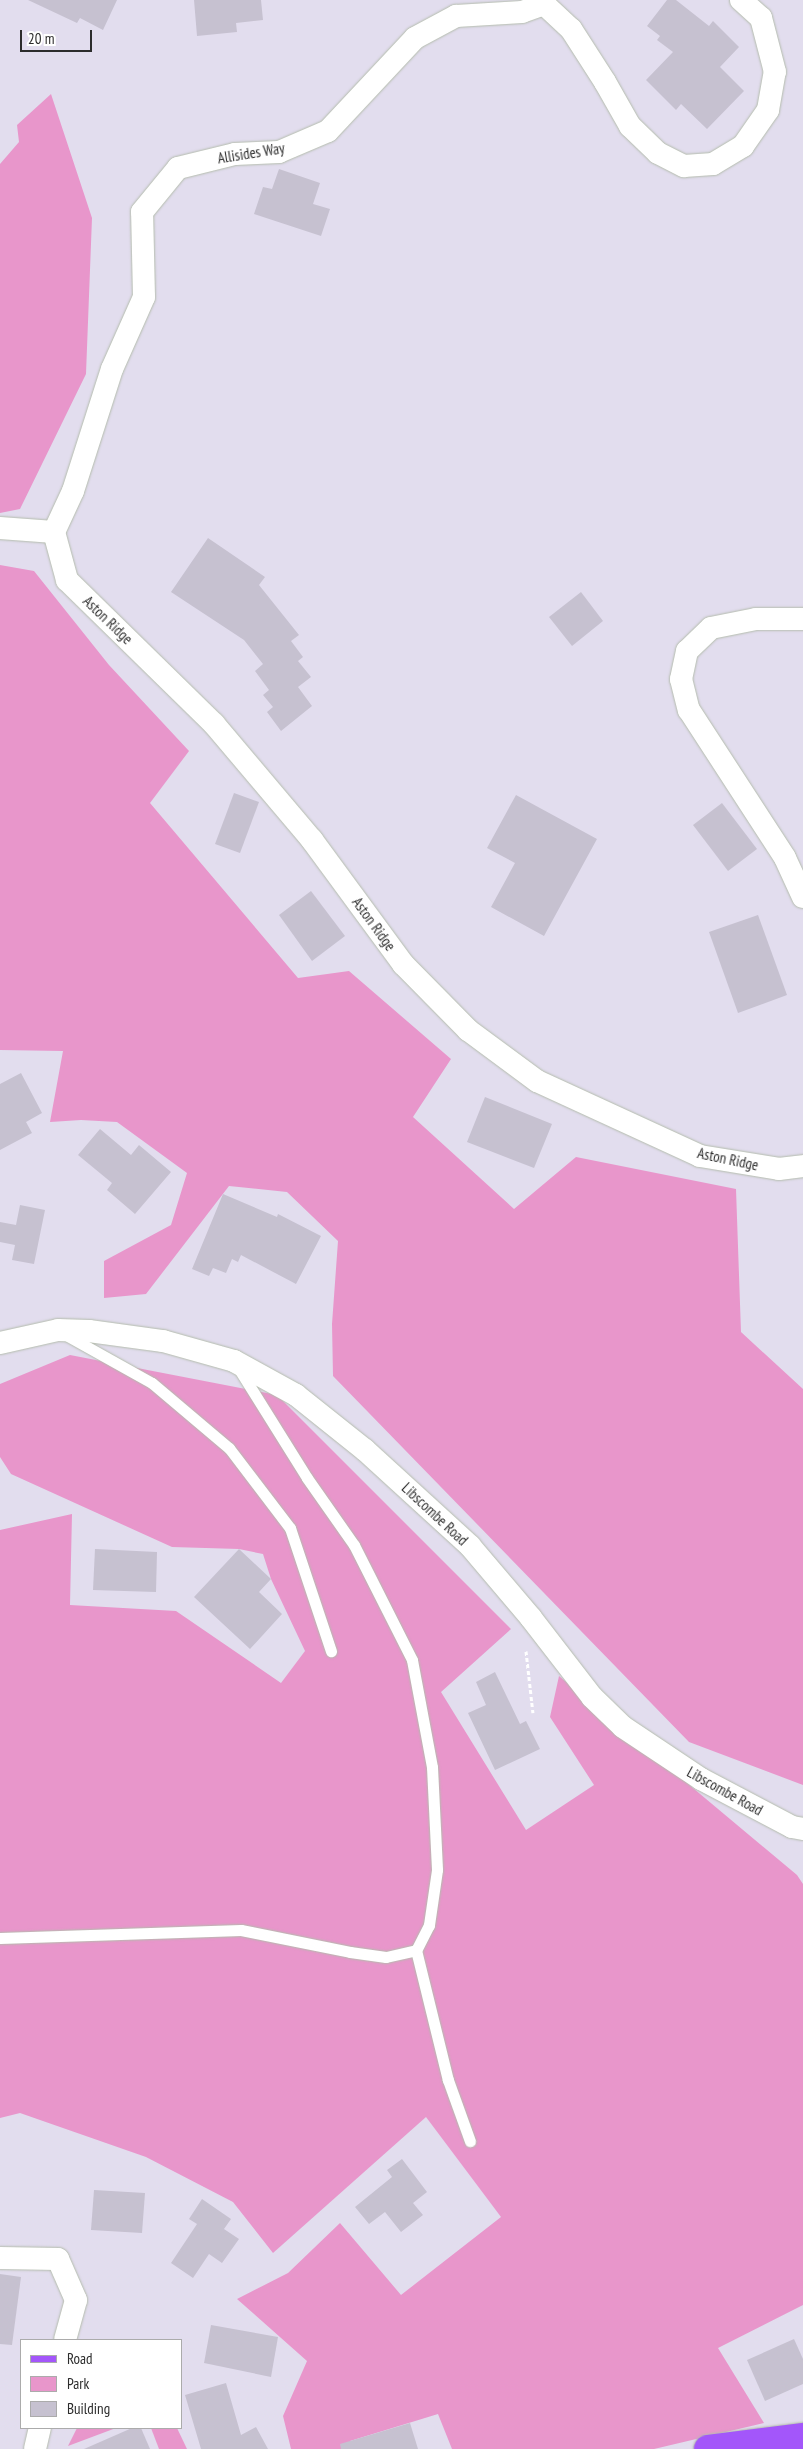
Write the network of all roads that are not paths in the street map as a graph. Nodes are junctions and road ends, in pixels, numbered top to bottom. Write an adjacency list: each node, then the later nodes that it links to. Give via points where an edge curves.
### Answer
1 (740, 0): 2 (street, via 761,18 764,27 775,72 768,110 743,146 713,164 684,166 658,153 630,126 571,29)
2 (544, 2): 4 (street, Allisides Way, via 522,12 456,16 415,38 328,131 279,152 235,154 178,168 142,212 144,297 112,369 73,492)
3 (0, 528): 4 (street)
4 (54, 532): 7 (street, Aston Ridge, via 67,580 214,724 312,840 403,964 468,1030 537,1081 700,1156 779,1169)
5 (803, 619): 6 (street, via 756,619 711,628 686,651 681,679 689,710 784,858)
6 (803, 897)
7 (803, 1166)
8 (58, 1330): 9 (street, Libscombe Road); 10 (street, Libscombe Road, via 163,1341); 11 (lane, via 152,1383 229,1448 290,1528)
9 (0, 1343)
10 (234, 1361): 12 (street, Libscombe Road, via 296,1395 364,1450 470,1546 592,1697 623,1727 701,1779 792,1827); 14 (lane, via 307,1478 354,1544 412,1660 432,1768 437,1870 429,1925)
11 (331, 1651)
12 (803, 1829)
13 (0, 1938): 14 (lane, via 241,1930 386,1957)
14 (416, 1950): 15 (lane, via 448,2080)
15 (470, 2141)
16 (0, 2258): 17 (street, via 58,2259 76,2300)
17 (65, 2339)
18 (40, 2429): 20 (street)
19 (803, 2437): 21 (main road)
20 (36, 2449)
21 (708, 2449)

